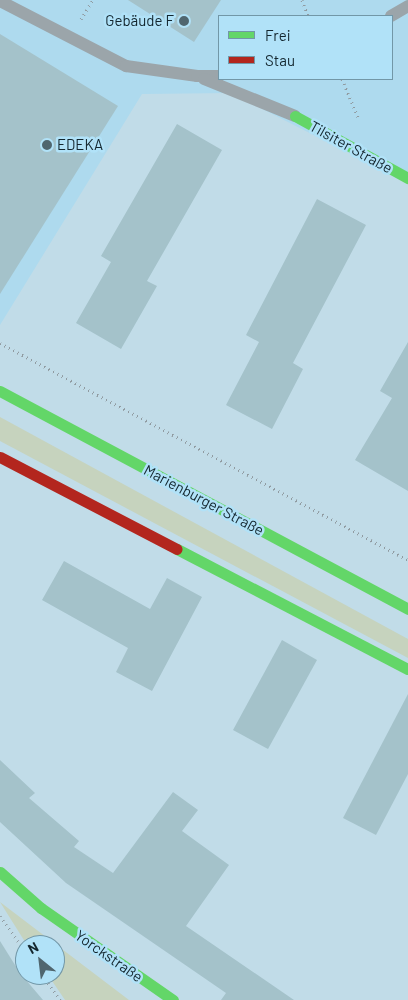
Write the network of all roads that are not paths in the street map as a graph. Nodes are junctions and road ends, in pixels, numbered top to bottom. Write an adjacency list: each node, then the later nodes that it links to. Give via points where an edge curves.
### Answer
1 (0, 1): 4 (lane, via 126,66)
2 (408, 6): 3 (lane)
3 (393, 15)
4 (197, 76): 5 (lane); 6 (lane)
5 (218, 76)
6 (295, 116): 7 (street, Tilsiter Straße)
7 (408, 178)
8 (0, 390): 10 (street, Marienburger Straße)
9 (0, 457): 11 (street)
10 (408, 609)
11 (408, 669)
12 (0, 872): 13 (street, Yorckstraße, via 41,908)
13 (173, 1000)

